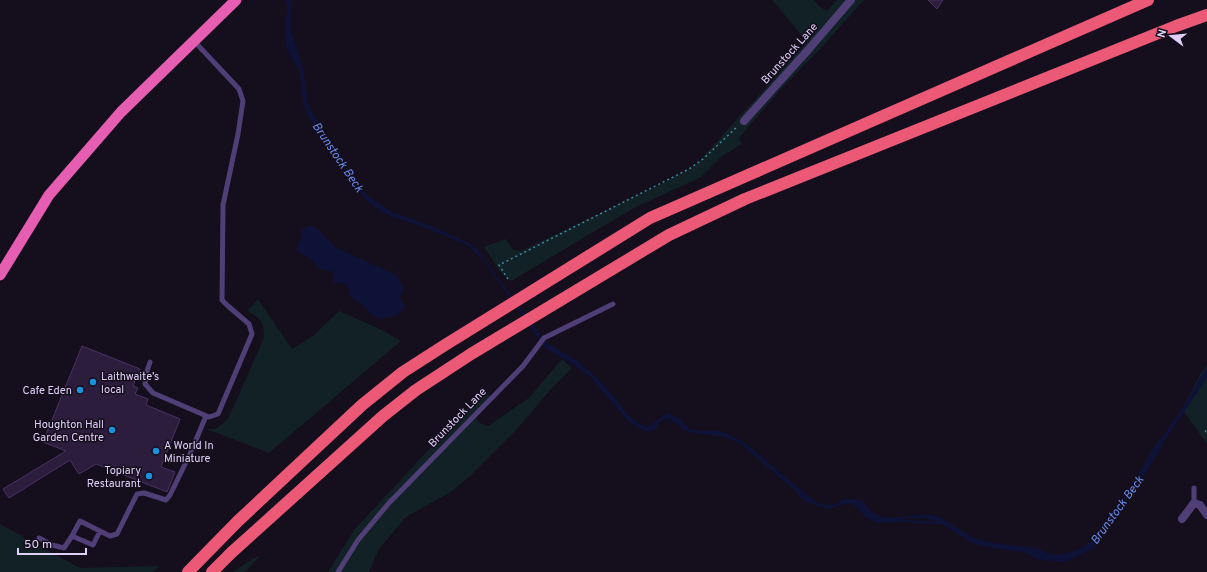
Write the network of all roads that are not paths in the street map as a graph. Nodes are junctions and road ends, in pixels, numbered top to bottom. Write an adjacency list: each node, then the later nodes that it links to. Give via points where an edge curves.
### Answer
1 (236, 0): 5 (highway)
2 (851, 0): 6 (street, Brunstock Lane)
3 (1148, 0): 18 (highway, via 650,218 402,372 362,404)
4 (1207, 15): 19 (highway, via 752,196 669,236 471,354 416,390 383,416)
5 (194, 41): 7 (highway, via 121,112 49,195); 10 (lane, via 239,89 243,101 223,205 222,300 249,324 252,334 218,414)
6 (744, 120)
7 (0, 275)
8 (613, 304): 20 (lane, Brunstock Lane, via 544,338 523,366 389,503 358,540)
9 (150, 362): 10 (lane, via 145,384 153,393)
10 (206, 416): 15 (lane, via 166,500 144,493 137,494 117,534 110,536)
11 (1194, 488): 12 (lane)
12 (1194, 503): 13 (street, via 1200,505); 14 (street)
13 (1207, 515)
14 (1182, 519)
15 (100, 531): 16 (lane, via 93,545); 16 (lane, via 80,521)
16 (72, 536): 17 (lane, via 64,548)
17 (39, 538)
18 (188, 572)
19 (212, 572)
20 (338, 572)

